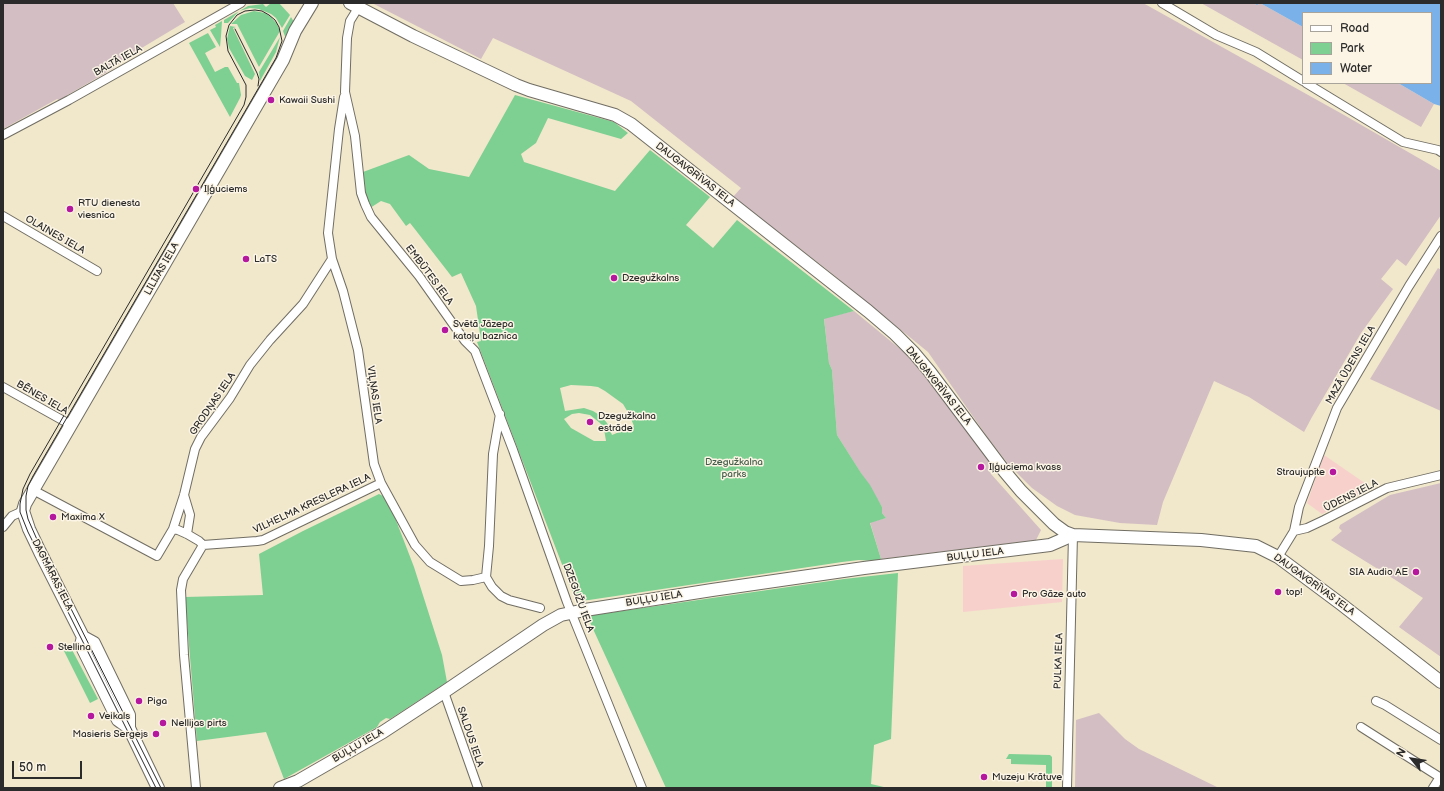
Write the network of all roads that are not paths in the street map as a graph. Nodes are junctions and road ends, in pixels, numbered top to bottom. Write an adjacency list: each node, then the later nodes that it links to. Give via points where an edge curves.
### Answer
1 (241, 3): 8 (street, BALTĀ IELA)
2 (312, 3): 16 (street, LILIJAS IELA, via 295,31 283,60)
3 (1162, 3): 5 (street, via 1216,35 1256,52)
4 (354, 5): 7 (street, EMBŪTES IELA, via 347,38); 26 (street, DAUGAVGRĪVAS IELA, via 412,36 516,85 615,115 631,124 895,334 930,372 1021,491 1054,524)
5 (1302, 80)
6 (1308, 84): 9 (street, via 1403,142)
7 (345, 92): 12 (street, VIĻŅAS IELA, via 328,233); 15 (street, EMBŪTES IELA, via 355,136 361,193 371,217 419,276 475,352)
8 (3, 135)
9 (1441, 152)
10 (3, 216): 13 (street, OLAINES IELA)
11 (1441, 236): 24 (street, MAZĀ ŪDENS IELA, via 1337,408 1299,507)
12 (332, 259): 18 (street, VIĻŅAS IELA, via 358,350 374,464); 20 (street, GRODŅAS IELA, via 303,304 250,365 230,398 201,436 195,449)
13 (97, 271)
14 (3, 387): 16 (street, BĒNES IELA)
15 (500, 414): 29 (street, via 493,454); 31 (street, DZEGUŽU IELA)
16 (71, 425): 19 (street, LILIJAS IELA)
17 (1441, 475): 24 (street, ŪDENS IELA, via 1387,488 1307,528)
18 (381, 483): 27 (street, VILHELMA KRESLERA IELA, via 263,540); 29 (street, VIĻŅAS IELA, via 414,545 430,562 461,581)
19 (34, 490): 21 (street, LILIJAS IELA); 23 (street, GRODŅAS IELA, via 157,556)
20 (184, 495): 23 (street, GRODŅAS IELA); 25 (street, via 190,515)
21 (23, 511): 22 (street, LILIJAS IELA, via 12,516); 38 (street, DAGMĀRAS IELA, via 29,529 83,637 94,643 129,715 129,728)
22 (3, 527)
23 (172, 528): 25 (street)
24 (1294, 531): 28 (street, MAZĀ ŪDENS IELA)
25 (187, 534): 27 (street)
26 (1072, 535): 28 (street, DAUGAVGRĪVAS IELA, via 1236,543 1256,546); 31 (street, BUĻĻU IELA, via 1050,545 864,568); 43 (street, PULKA IELA)
27 (203, 545): 39 (street, via 183,579 181,590)
28 (1278, 557): 32 (street, DAUGAVGRĪVAS IELA)
29 (486, 577): 30 (street, via 500,596)
30 (540, 608)
31 (572, 612): 33 (street, BUĻĻU IELA, via 543,625); 42 (street, DZEGUŽU IELA)
32 (1441, 682)
33 (444, 692): 40 (street, BUĻĻU IELA, via 383,732); 41 (street, SALDUS IELA)
34 (1376, 701): 36 (street)
35 (1361, 727): 37 (street)
36 (1441, 740)
37 (1440, 778): 44 (street)
38 (158, 788)
39 (196, 788)
40 (280, 788)
41 (478, 788)
42 (642, 788)
43 (1067, 788)
44 (1433, 788)

